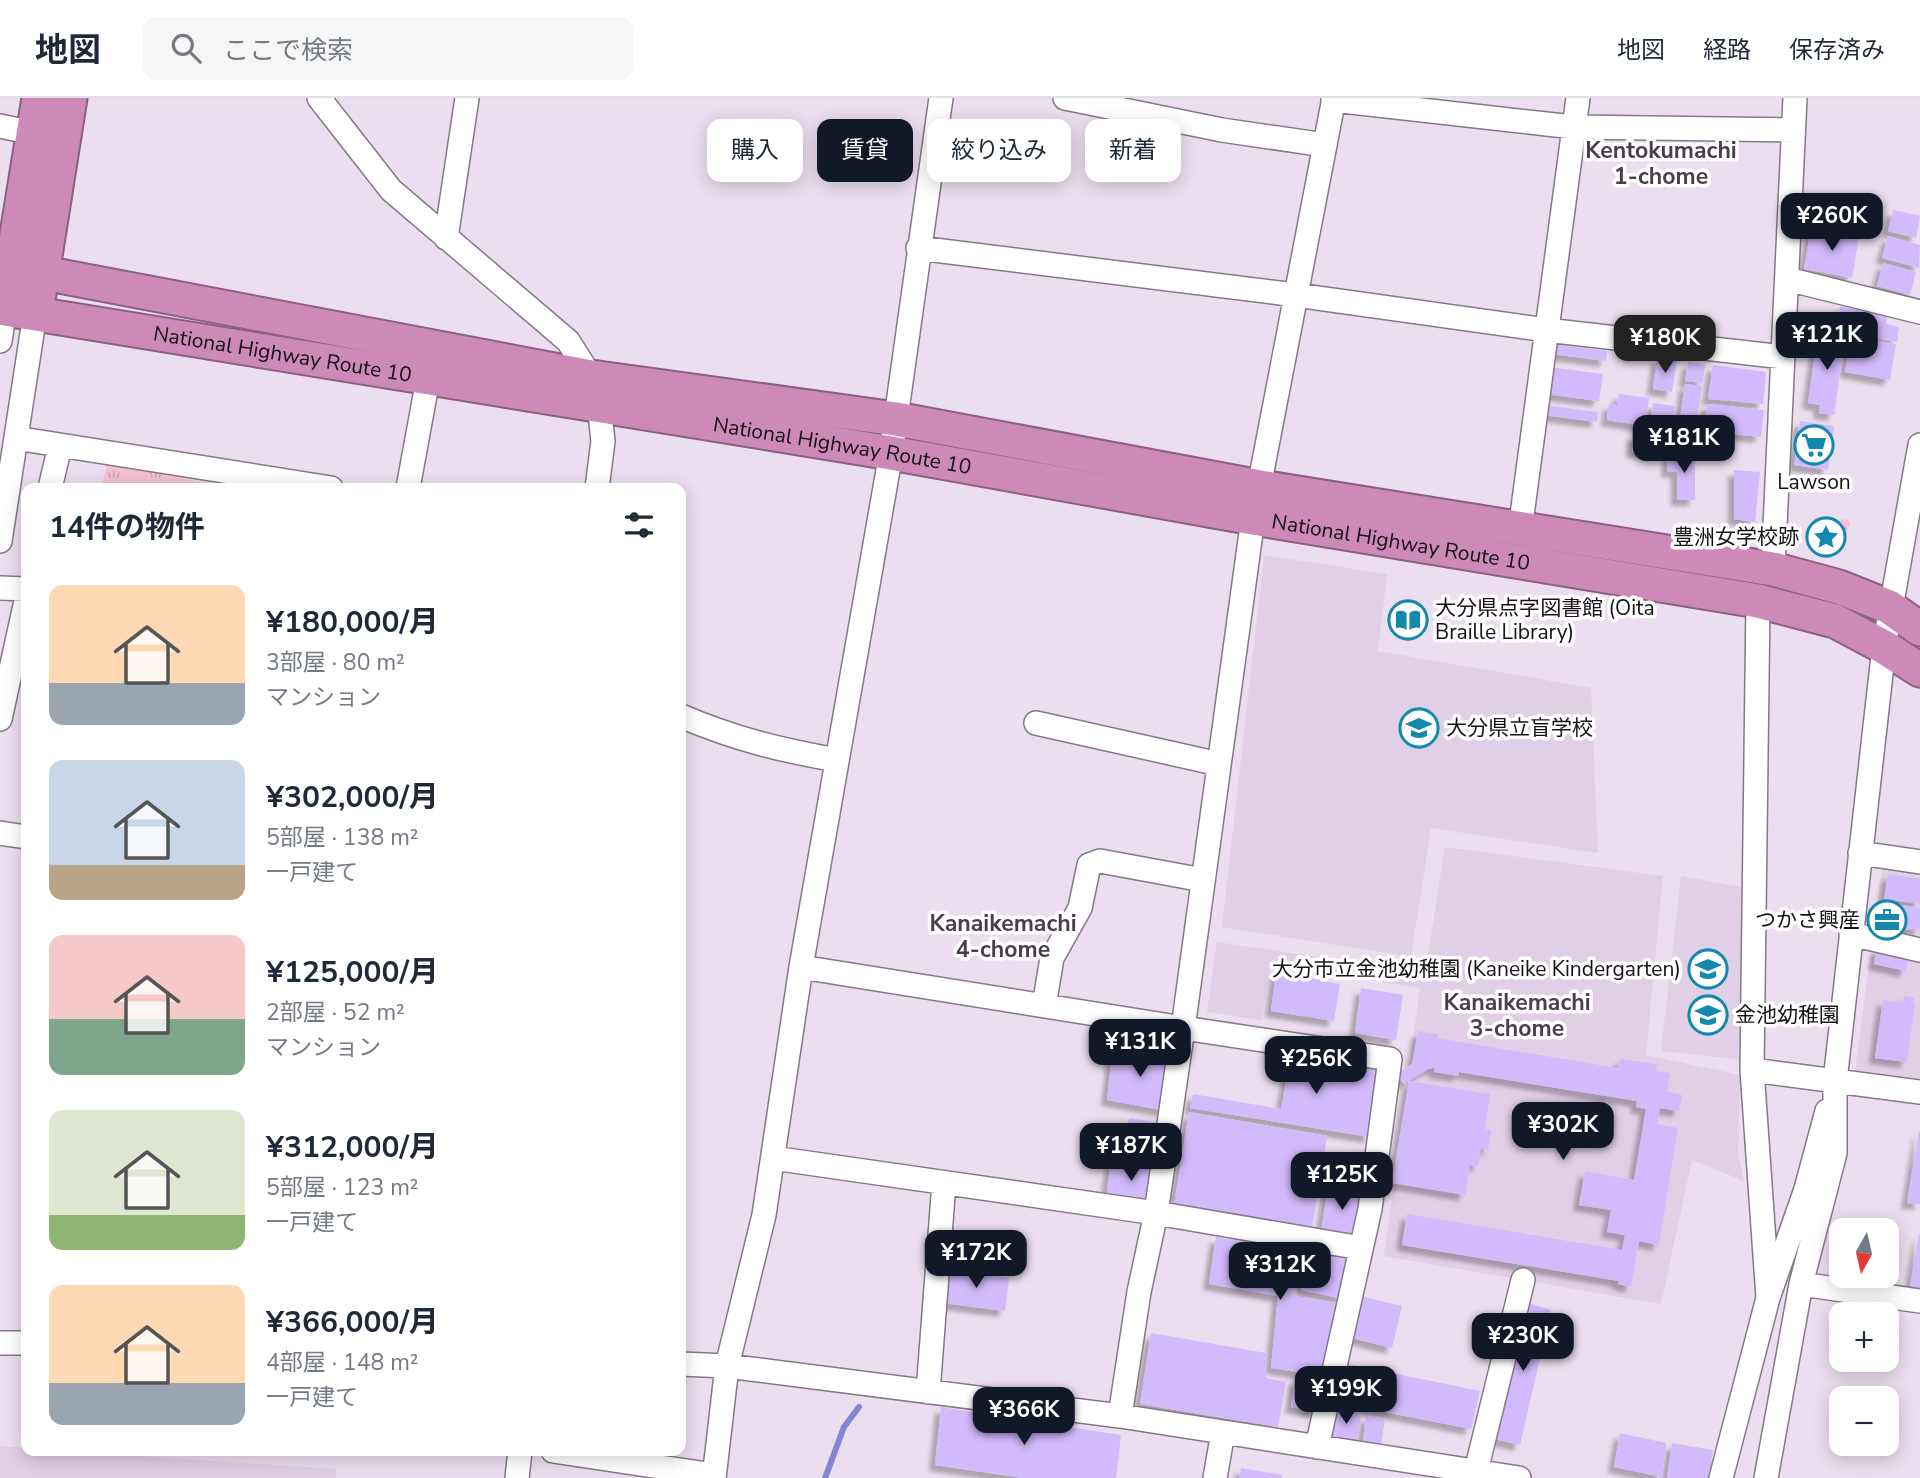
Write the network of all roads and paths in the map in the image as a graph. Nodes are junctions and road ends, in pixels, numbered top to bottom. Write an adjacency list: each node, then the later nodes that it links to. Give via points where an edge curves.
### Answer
1 (39, 98): 13 (highway)
2 (70, 98): 17 (highway)
3 (319, 98): 15 (street, via 391,190)
4 (467, 98): 15 (street)
5 (941, 98): 16 (street)
6 (1065, 98): 14 (street, via 1222,130)
7 (1578, 98): 11 (street)
8 (1795, 98): 12 (street)
9 (1334, 99): 11 (street); 14 (street)
10 (0, 126): 13 (street)
11 (1573, 127): 12 (street); 22 (street)
12 (1794, 130): 18 (street)
13 (33, 133): 17 (highway)
14 (1325, 145): 19 (street)
15 (446, 237): 26 (street, via 568,341)
16 (918, 248): 19 (street); 27 (street)
17 (27, 270): 20 (highway); 26 (highway, National Highway Route 10)
18 (1787, 279): 21 (street); 24 (street)
19 (1296, 295): 22 (street); 36 (street)
20 (20, 311): 23 (street); 25 (highway, National Highway Route 10); 39 (street)
21 (1920, 312)
22 (1546, 330): 24 (street); 38 (street)
23 (0, 341)
24 (1783, 358): 40 (street)
25 (428, 379): 26 (highway, National Highway Route 10); 34 (street)
26 (595, 391): 27 (highway, National Highway Route 10); 31 (highway, National Highway Route 10); 35 (street, via 603,441)
27 (896, 419): 31 (street); 36 (highway, National Highway Route 10)
28 (28, 440): 30 (street)
29 (1920, 445): 37 (street)
30 (60, 446): 32 (street); 33 (street)
31 (891, 453): 36 (highway, National Highway Route 10); 52 (street)
32 (51, 483)
33 (299, 483)
34 (409, 483)
35 (598, 483)
36 (1256, 502): 38 (highway, National Highway Route 10); 43 (highway, National Highway Route 10); 53 (street)
37 (1913, 522): 44 (street)
38 (1520, 530): 40 (highway, National Highway Route 10)
39 (0, 541)
40 (1773, 569): 44 (highway, National Highway Route 10)
41 (0, 588): 42 (street)
42 (21, 589)
43 (1758, 601): 47 (highway, National Highway Route 10, via 1835,621); 64 (street)
44 (1889, 607): 46 (highway, National Highway Route 10); 47 (street)
45 (21, 624): 50 (street)
46 (1920, 629)
47 (1884, 646): 48 (highway, National Highway Route 10); 56 (street)
48 (1920, 670)
49 (686, 718): 52 (street, via 723,734)
50 (0, 719)
51 (1036, 723): 53 (street)
52 (837, 760): 61 (street)
53 (1219, 764): 58 (street)
54 (0, 834): 55 (street)
55 (21, 836)
56 (1860, 853): 57 (street); 59 (street)
57 (1920, 862)
58 (1203, 880): 62 (street, via 1100,861 1089,865 1080,908 1052,958); 63 (street)
59 (1851, 934): 60 (street); 65 (street)
60 (1920, 950)
61 (801, 967): 62 (street); 67 (street)
62 (1044, 1006): 63 (street)
63 (1183, 1028): 69 (street); 70 (street, via 1390,1059)
64 (1752, 1070): 65 (street); 73 (street)
65 (1835, 1081): 66 (street); 72 (street, via 1835,1153); 73 (street, via 1806,1189)
66 (1920, 1092)
67 (773, 1158): 68 (street); 78 (street, via 764,1215)
68 (944, 1183): 69 (street); 79 (street)
69 (1156, 1213): 70 (street); 80 (street)
70 (1361, 1248): 82 (street)
71 (1523, 1280): 85 (street)
72 (1801, 1284): 74 (street); 91 (street)
73 (1768, 1298): 90 (street)
74 (1920, 1301)
75 (0, 1343): 76 (street)
76 (21, 1343)
77 (686, 1364): 78 (street)
78 (727, 1366): 79 (street); 86 (street)
79 (928, 1392): 80 (street)
80 (1120, 1416): 81 (street)
81 (1223, 1432): 82 (street); 88 (street)
82 (1317, 1447): 85 (street)
83 (519, 1456): 87 (street)
84 (586, 1456): 86 (street)
85 (1476, 1471): 89 (street)
86 (714, 1476)
87 (517, 1478)
88 (1215, 1478)
89 (1519, 1478)
90 (1721, 1478)
91 (1766, 1478)

